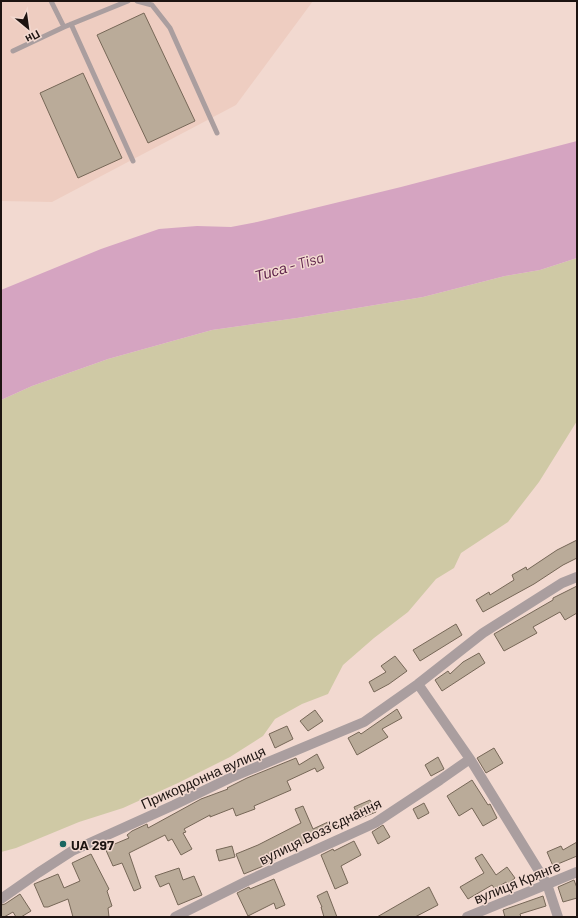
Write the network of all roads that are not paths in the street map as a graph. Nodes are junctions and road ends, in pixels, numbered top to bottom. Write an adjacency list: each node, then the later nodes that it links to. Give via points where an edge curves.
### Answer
1 (51, 1): 5 (lane)
2 (128, 1): 4 (lane)
3 (137, 1): 7 (lane, via 152,6 170,28)
4 (71, 24): 5 (lane); 8 (lane)
5 (64, 27): 6 (lane)
6 (13, 51)
7 (217, 133)
8 (133, 162)
9 (577, 577): 10 (street, Прикордонна вулиця, via 562,582 483,633)
10 (418, 684): 11 (street); 14 (street, Прикордонна вулиця, via 364,722 230,778 72,851)
11 (470, 759): 13 (street); 15 (street, вулиця Воззʼєднання, via 375,823)
12 (577, 872): 13 (street, вулиця Крянге)
13 (547, 884): 16 (street, вулиця Крянге); 17 (street)
14 (1, 899)
15 (175, 917)
16 (467, 917)
17 (558, 917)

